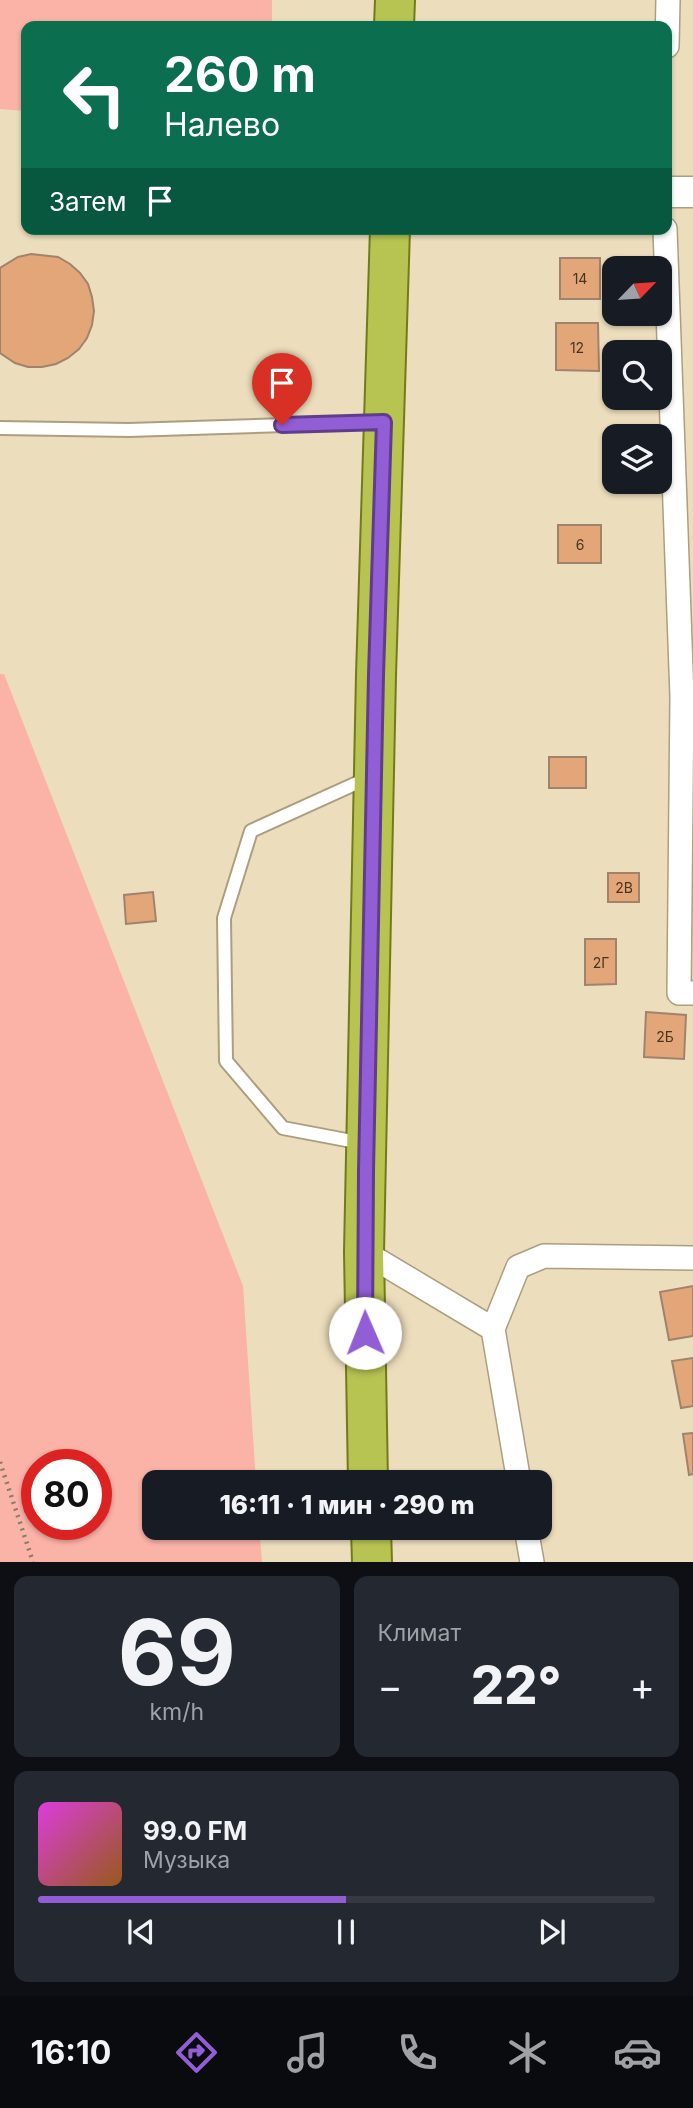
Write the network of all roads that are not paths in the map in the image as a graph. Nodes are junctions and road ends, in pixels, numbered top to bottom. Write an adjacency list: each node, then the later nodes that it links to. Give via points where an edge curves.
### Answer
1 (668, 0): 2 (street)
2 (668, 21)
3 (672, 191): 4 (street)
4 (693, 192)
5 (390, 235): 8 (highway)
6 (408, 235): 8 (street)
7 (665, 235): 11 (street)
8 (385, 364): 9 (highway)
9 (384, 422): 10 (lane, via 129,430); 12 (highway)
10 (0, 428)
11 (688, 697): 13 (street, via 679,992)
12 (375, 775): 14 (highway); 14 (lane, via 251,831 224,918 226,1061 283,1128)
13 (693, 993)
14 (367, 1144): 15 (highway)
15 (364, 1252): 17 (street); 18 (highway)
16 (693, 1258): 17 (street, via 544,1256 517,1267)
17 (493, 1329): 19 (street)
18 (368, 1470)
19 (517, 1470)
20 (372, 1540): 22 (highway)
21 (528, 1540): 23 (street)
22 (373, 1562)
23 (532, 1562)

